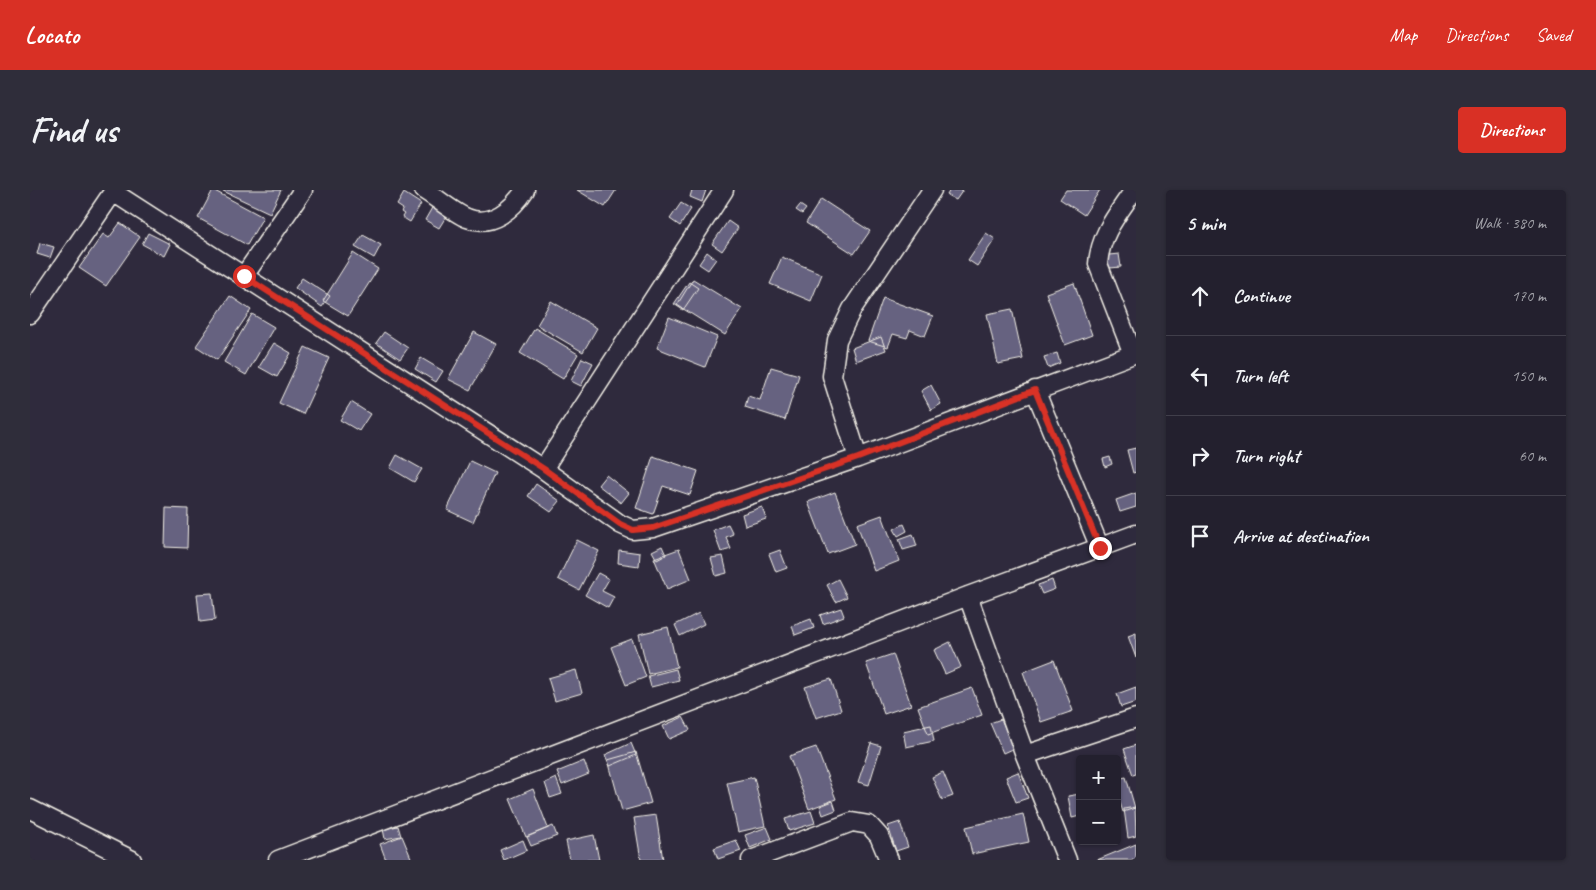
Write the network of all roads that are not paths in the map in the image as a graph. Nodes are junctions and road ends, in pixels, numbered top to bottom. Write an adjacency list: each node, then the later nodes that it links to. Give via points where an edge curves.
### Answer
1 (303, 190): 8 (street)
2 (424, 190): 3 (street, via 467,218 486,221 502,214 519,200)
3 (525, 190)
4 (724, 190): 13 (street)
5 (932, 190): 12 (street, via 852,310 837,340 832,376)
6 (1134, 190): 10 (street, via 1103,237 1098,264)
7 (113, 191): 8 (street); 9 (street)
8 (244, 276): 13 (street)
9 (30, 314)
10 (1135, 354): 11 (street)
11 (1035, 390): 12 (street); 15 (street)
12 (858, 458): 13 (street, via 653,528 633,530)
13 (544, 469)
14 (1136, 534): 15 (street)
15 (1100, 548): 16 (street)
16 (968, 596): 18 (street); 20 (street)
17 (1136, 718): 18 (street)
18 (1025, 756): 24 (street)
19 (30, 809): 21 (street)
20 (289, 858)
21 (132, 860)
22 (751, 860): 23 (street, via 852,822 870,825 880,836)
23 (889, 860)
24 (1067, 860)

